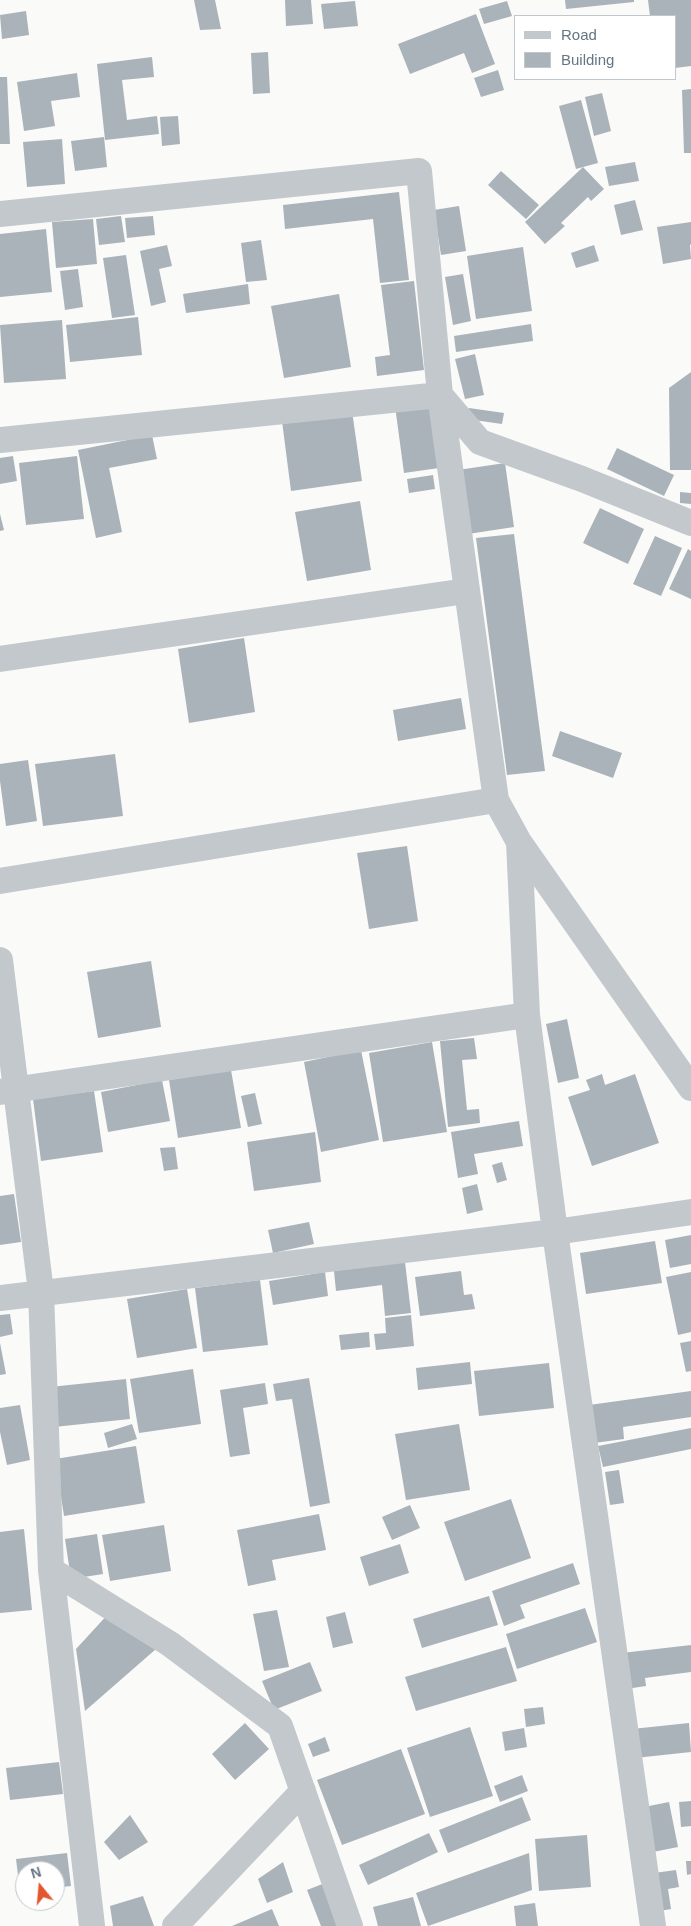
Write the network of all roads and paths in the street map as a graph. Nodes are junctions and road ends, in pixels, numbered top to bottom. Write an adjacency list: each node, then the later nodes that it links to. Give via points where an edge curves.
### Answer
1 (0, 214): 2 (street, via 419,172)
2 (440, 395): 3 (street); 4 (street, via 480,442); 5 (street)
3 (0, 440)
4 (691, 523)
5 (466, 591): 6 (street); 7 (street)
6 (0, 659)
7 (496, 800): 8 (street); 9 (street)
8 (519, 842): 11 (street); 12 (street)
9 (0, 881)
10 (0, 960): 13 (street)
11 (526, 1015): 13 (street); 15 (street)
12 (691, 1088)
13 (8, 1091): 16 (street)
14 (691, 1212): 15 (street)
15 (555, 1232): 16 (street); 23 (street)
16 (41, 1292): 17 (street); 18 (street)
17 (0, 1298)
18 (51, 1570): 19 (street, via 170,1644 280,1726); 20 (street)
19 (303, 1791): 21 (street); 22 (street)
20 (92, 1926)
21 (175, 1926)
22 (350, 1926)
23 (652, 1926)

